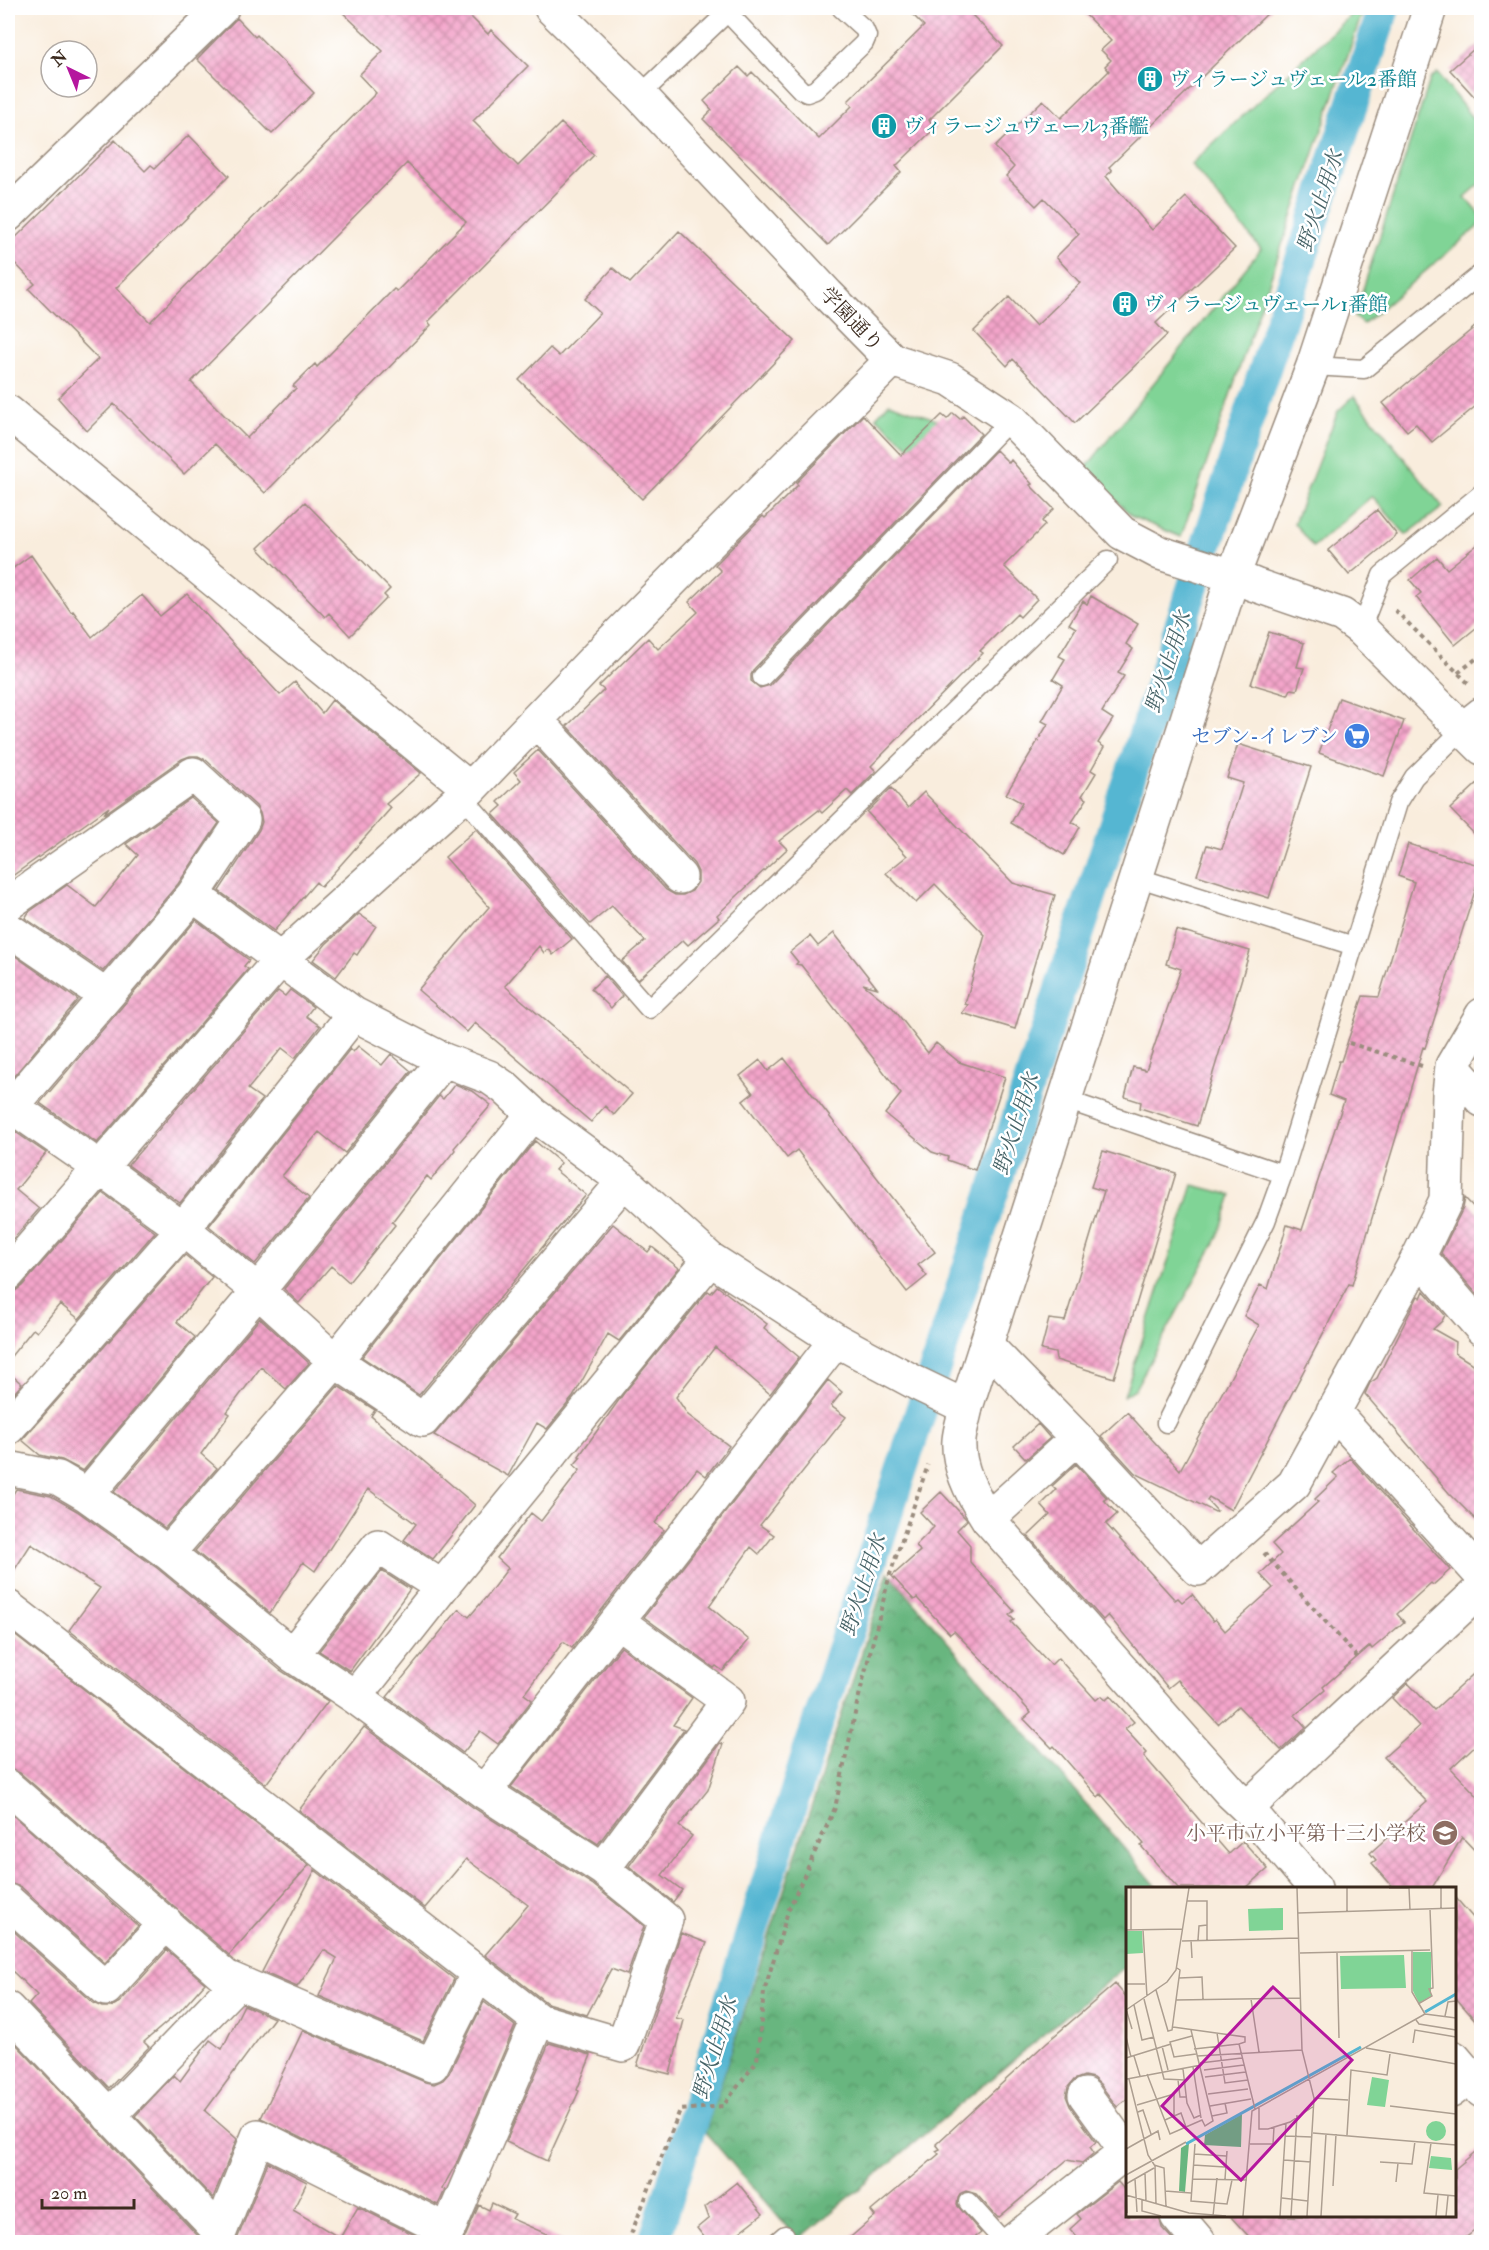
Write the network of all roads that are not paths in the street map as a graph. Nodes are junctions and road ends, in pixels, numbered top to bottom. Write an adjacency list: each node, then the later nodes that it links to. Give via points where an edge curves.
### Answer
1 (222, 8): 7 (street)
2 (551, 8): 6 (street, 学園通り)
3 (841, 8): 5 (lane, via 867,36 848,59 807,93)
4 (1430, 8): 10 (street)
5 (729, 10): 6 (lane)
6 (640, 94): 9 (street, 学園通り)
7 (8, 215)
8 (1482, 273): 10 (lane, via 1364,369)
9 (892, 360): 12 (street, 学園通り, via 950,379); 18 (street)
10 (1313, 366): 15 (street)
11 (8, 412): 20 (street)
12 (1011, 418): 15 (street, 学園通り, via 1122,533 1160,553); 17 (lane)
13 (1482, 493): 16 (lane, via 1382,574)
14 (1108, 560): 20 (lane, via 649,1009)
15 (1223, 572): 16 (street, 学園通り, via 1342,615); 22 (street)
16 (1361, 629): 19 (street, 学園通り)
17 (762, 677)
18 (536, 720): 20 (street); 21 (street)
19 (1475, 720): 26 (lane, via 1414,777 1398,804)
20 (466, 793): 27 (street)
21 (680, 877)
22 (1137, 877): 26 (lane); 33 (street)
23 (193, 895): 24 (street, via 243,820 194,774); 27 (street); 28 (street)
24 (8, 904)
25 (8, 929): 28 (street)
26 (1354, 946): 38 (lane)
27 (281, 959): 29 (street); 37 (street)
28 (106, 996): 35 (street)
29 (354, 1014): 31 (street); 40 (street)
30 (1482, 1015): 32 (street)
31 (444, 1060): 36 (street, via 489,1077); 44 (street)
32 (1452, 1070): 34 (street); 41 (street, via 1446,1200)
33 (1066, 1100): 38 (lane); 47 (street)
34 (1482, 1100)
35 (9, 1107): 37 (street)
36 (533, 1114): 39 (street); 48 (street)
37 (99, 1167): 40 (street); 43 (street)
38 (1283, 1174): 51 (lane, via 1266,1221)
39 (624, 1181): 42 (street); 48 (street, via 423,1420)
40 (183, 1229): 44 (street); 52 (street)
41 (1419, 1256): 45 (street); 50 (street)
42 (710, 1259): 46 (street); 59 (street)
43 (8, 1274)
44 (258, 1291): 48 (street); 55 (street)
45 (1482, 1329)
46 (836, 1340): 49 (street); 62 (street)
47 (987, 1346): 49 (street); 53 (street)
48 (335, 1361): 57 (street)
49 (941, 1395): 56 (street, via 959,1441 974,1498)
50 (1333, 1411): 53 (street, via 1294,1484 1198,1569); 58 (street)
51 (1166, 1423)
52 (8, 1428)
53 (1077, 1438): 56 (street)
54 (9, 1472): 55 (street, via 58,1478)
55 (87, 1495): 57 (street)
56 (988, 1519): 67 (street)
57 (168, 1553): 63 (street)
58 (1482, 1576)
59 (442, 1587): 63 (street, via 378,1546); 64 (street)
60 (1482, 1588): 67 (street)
61 (8, 1607): 72 (street)
62 (617, 1621): 66 (street); 68 (street, via 728,1701)
63 (291, 1655): 64 (street)
64 (355, 1697): 66 (street)
65 (8, 1787): 71 (street)
66 (484, 1792): 68 (street)
67 (1247, 1808): 69 (street)
68 (603, 1869): 75 (street, via 666,1920 623,2045)
69 (1314, 1887)
70 (8, 1901): 71 (street, via 106,1989)
71 (166, 1923): 73 (street, via 226,1977)
72 (478, 1973): 73 (street, via 432,2065); 75 (street)
73 (238, 1982): 77 (street)
74 (8, 2009): 77 (street)
75 (538, 2020): 82 (street)
76 (1085, 2095): 78 (street)
77 (109, 2116): 83 (street)
78 (1126, 2152)
79 (1126, 2154): 85 (street)
80 (968, 2202): 84 (lane)
81 (1178, 2217): 86 (street)
82 (445, 2236): 83 (street, via 258,2136)
83 (218, 2237)
84 (1004, 2242)
85 (1012, 2242)
86 (1199, 2242)

